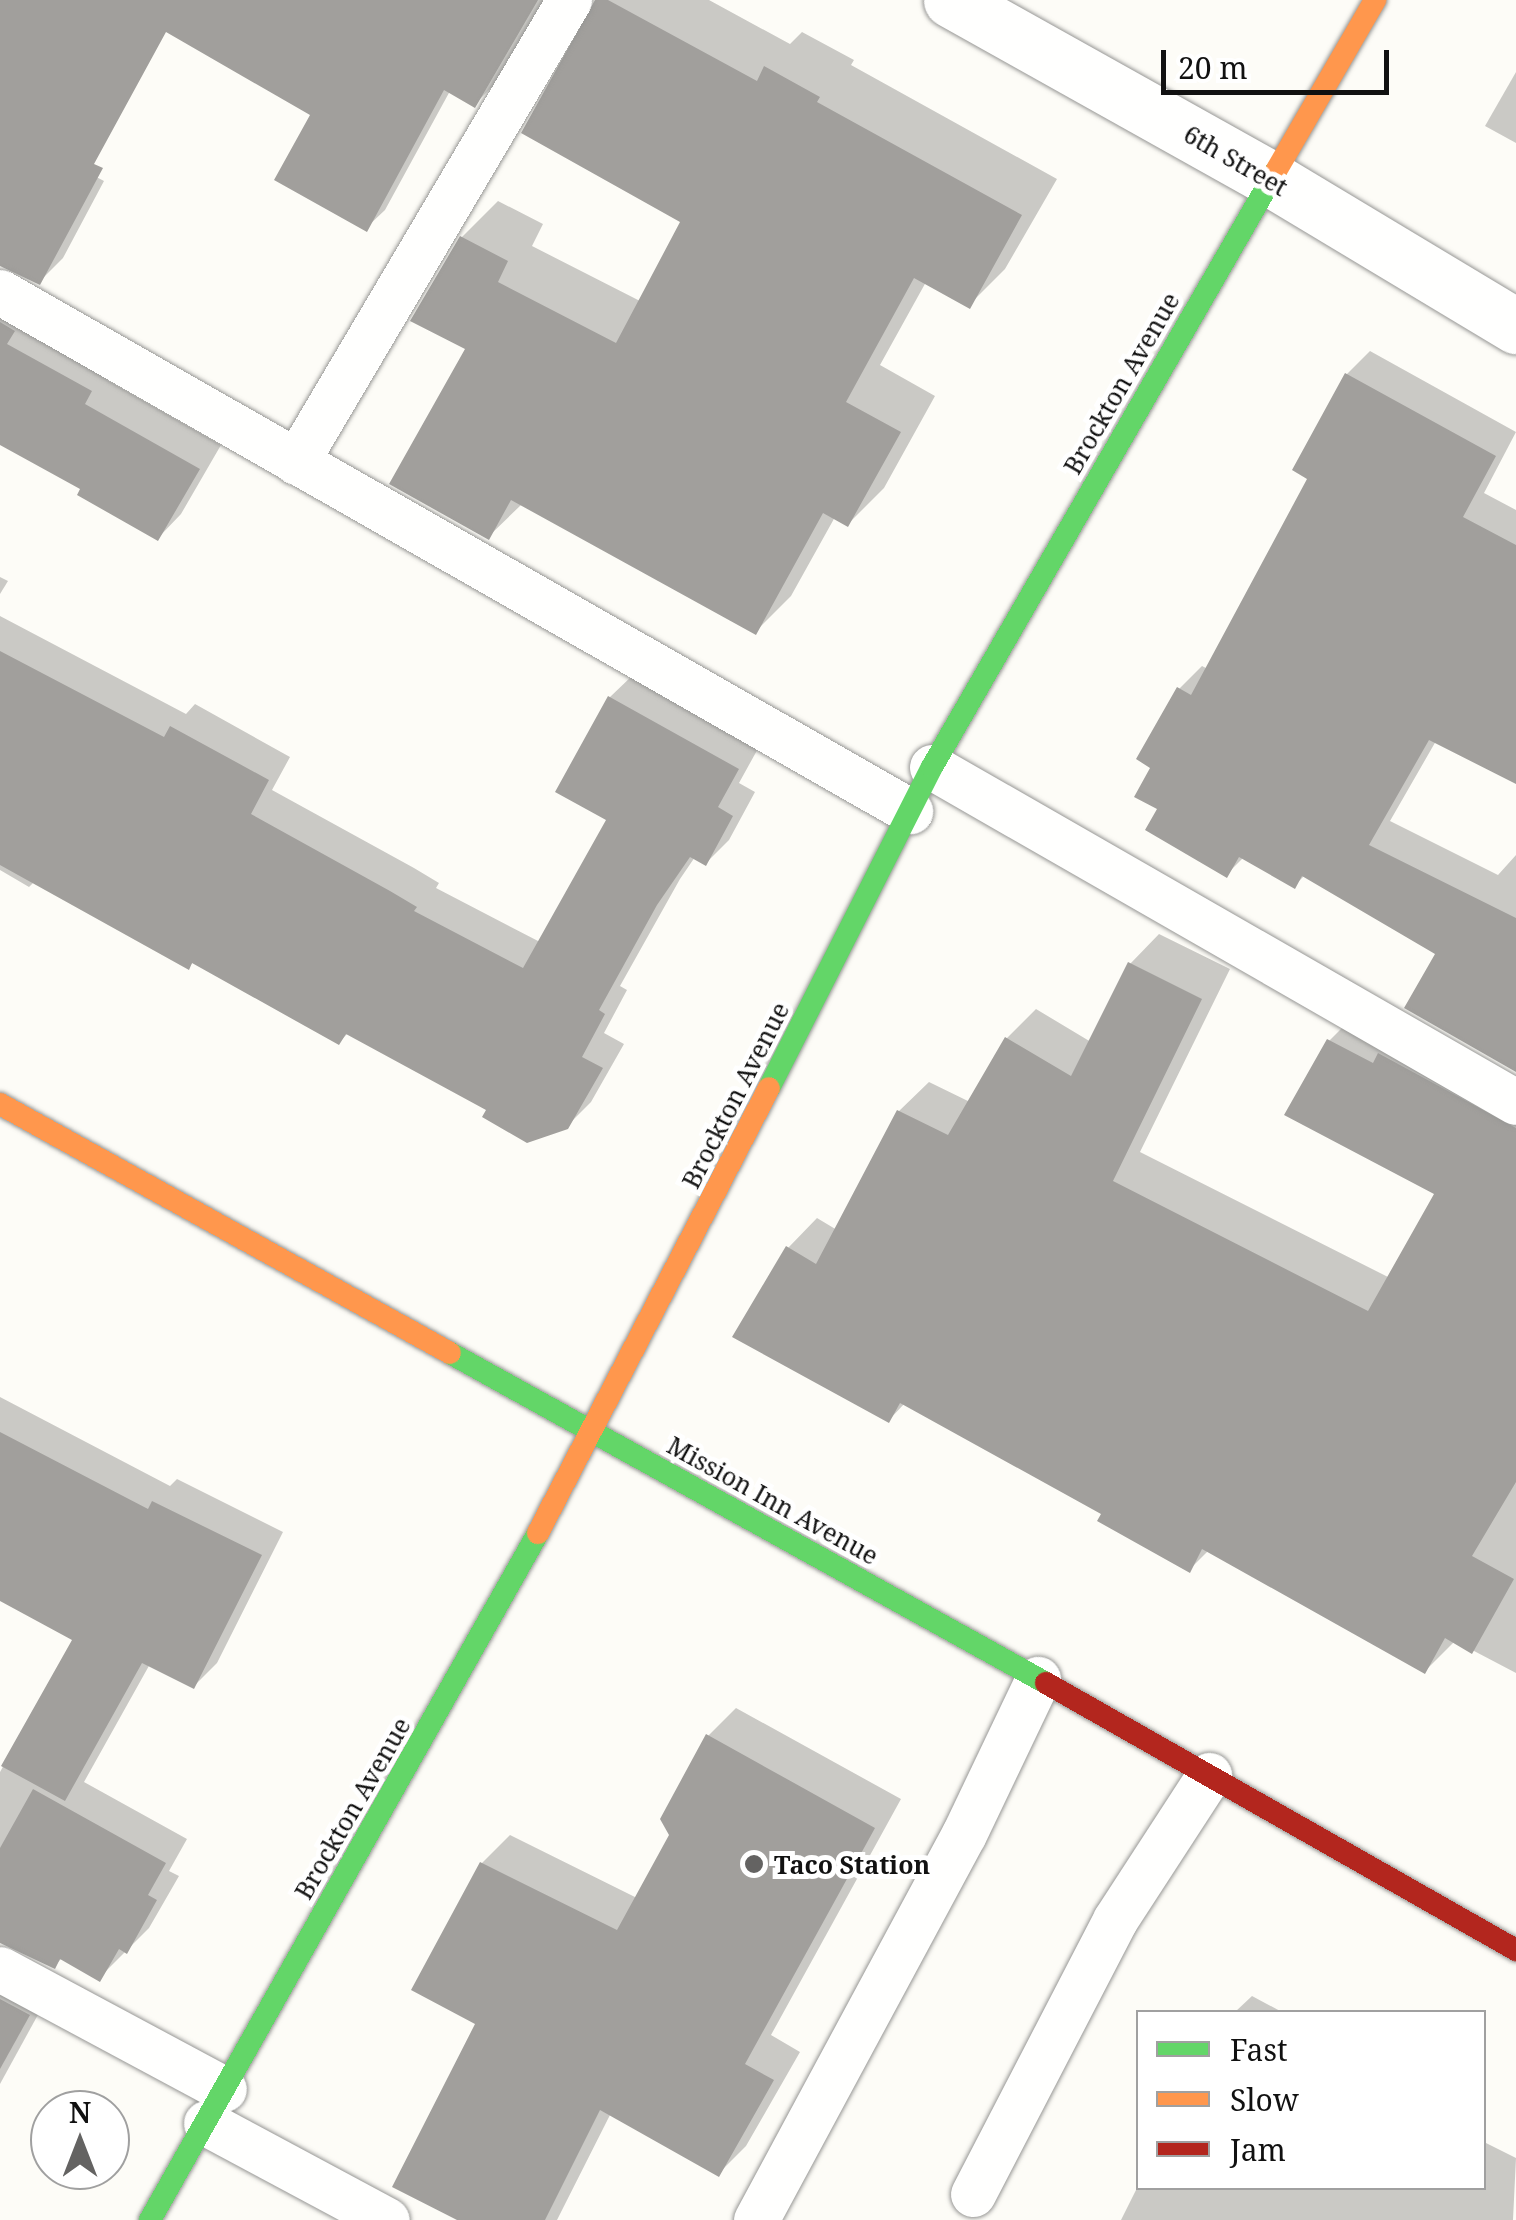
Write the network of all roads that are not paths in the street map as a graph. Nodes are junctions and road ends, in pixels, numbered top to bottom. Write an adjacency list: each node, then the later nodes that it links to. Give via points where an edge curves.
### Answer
1 (569, 0): 7 (lane)
2 (951, 0): 4 (street, 6th Street)
3 (1375, 0): 4 (main road, Brockton Avenue)
4 (1270, 178): 6 (street, 6th Street); 8 (main road, Brockton Avenue)
5 (0, 292): 7 (lane)
6 (1516, 326)
7 (296, 462): 9 (lane)
8 (932, 766): 9 (main road, Brockton Avenue); 10 (lane)
9 (910, 811): 12 (main road, Brockton Avenue)
10 (1516, 1102)
11 (0, 1104): 12 (main road, Mission Inn Avenue)
12 (592, 1432): 13 (main road, Mission Inn Avenue); 17 (main road, Brockton Avenue)
13 (1038, 1679): 14 (main road, Mission Inn Avenue); 21 (lane, via 964,1834)
14 (1208, 1775): 15 (main road, Mission Inn Avenue); 18 (lane, via 1115,1920)
15 (1516, 1950)
16 (0, 1970): 17 (lane)
17 (215, 2106): 19 (main road, Brockton Avenue); 20 (lane)
18 (973, 2194)
19 (150, 2220)
20 (387, 2220)
21 (756, 2220)

